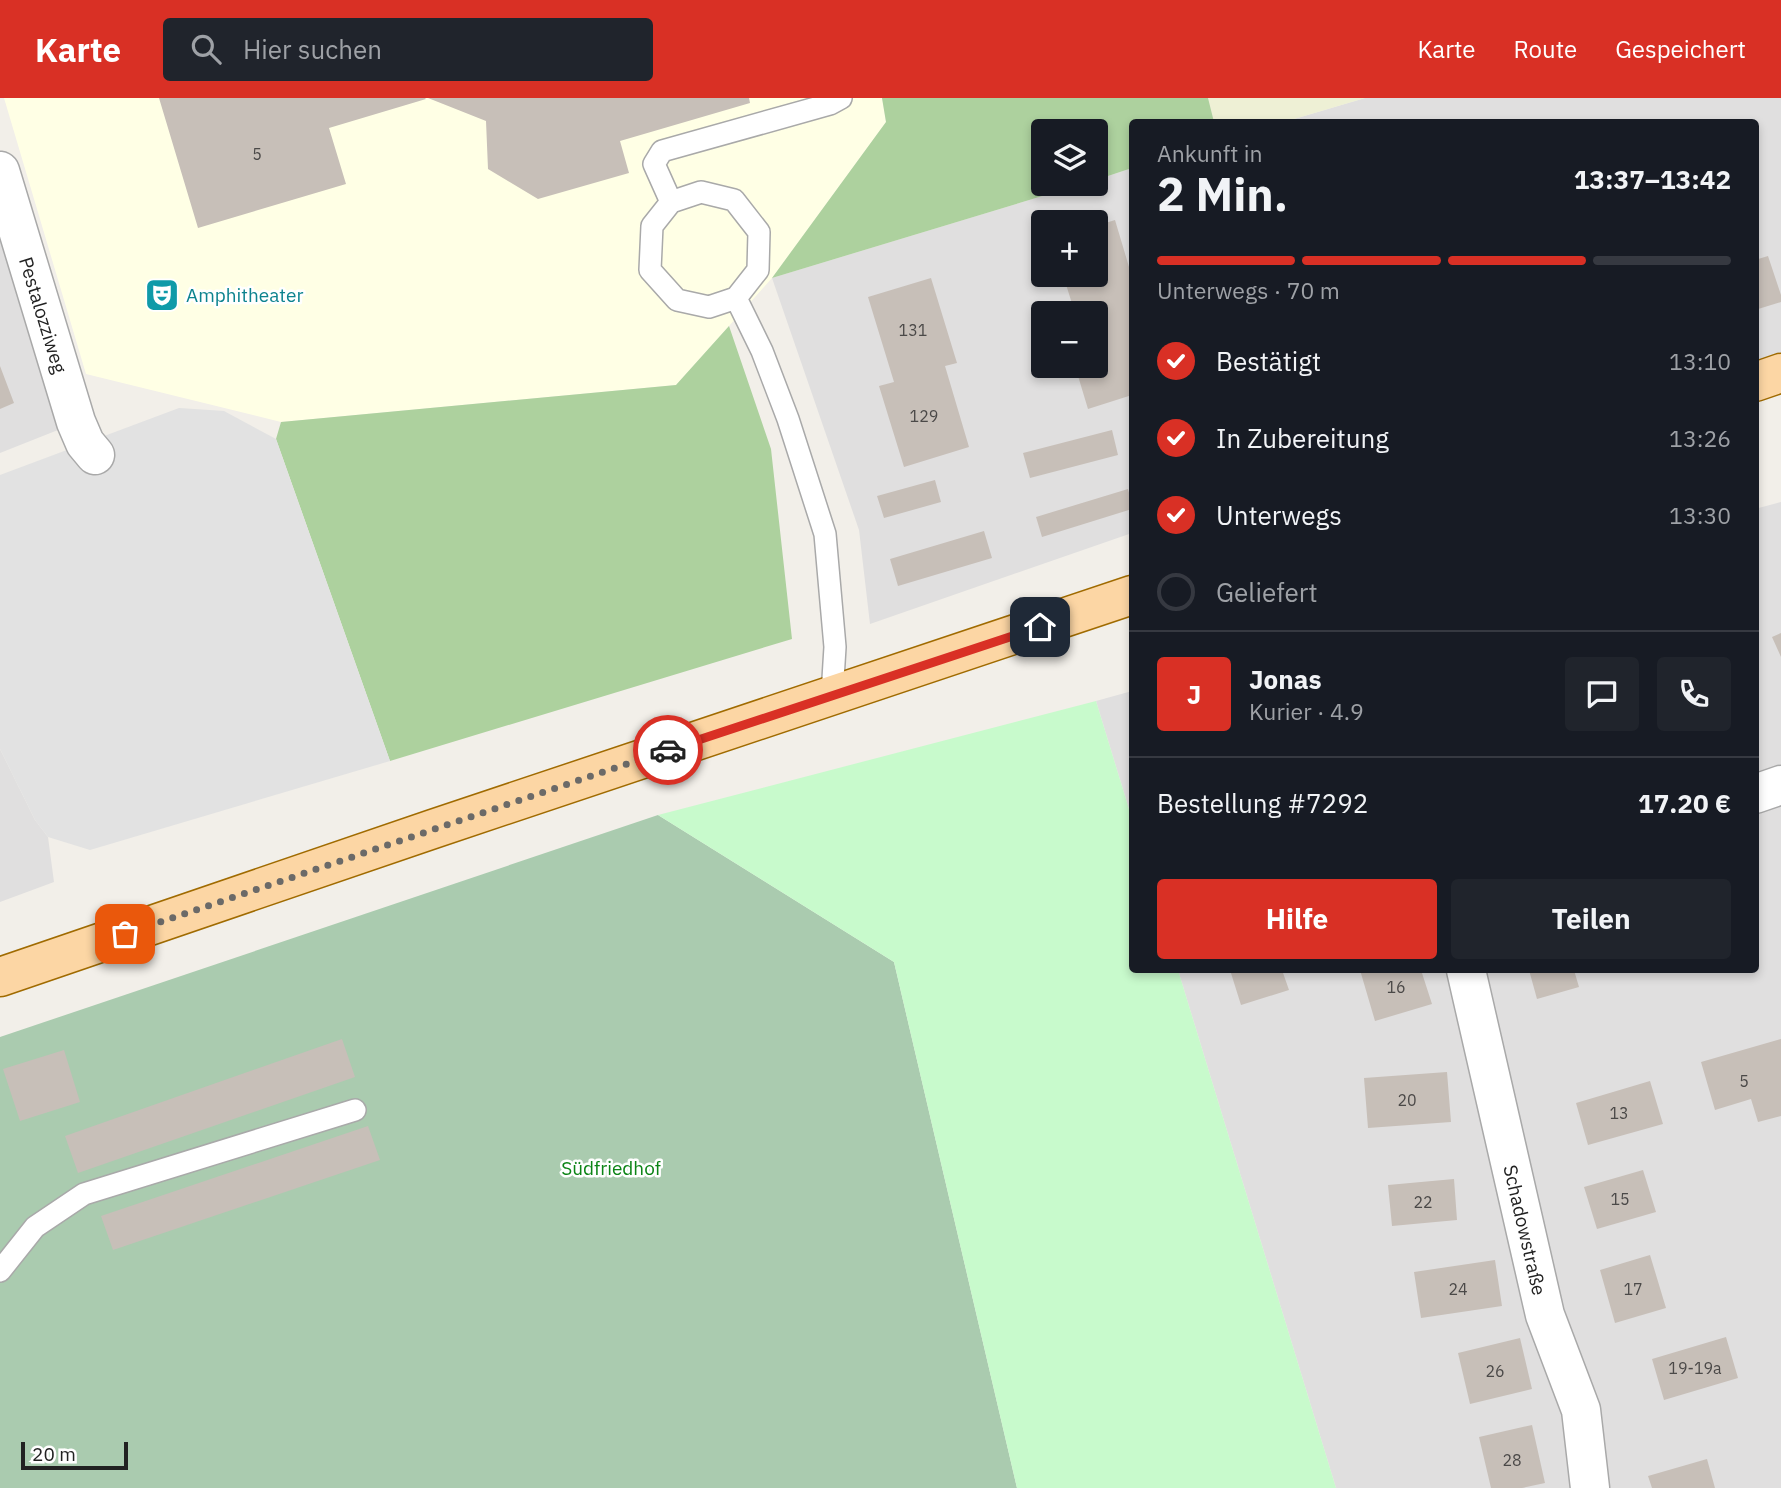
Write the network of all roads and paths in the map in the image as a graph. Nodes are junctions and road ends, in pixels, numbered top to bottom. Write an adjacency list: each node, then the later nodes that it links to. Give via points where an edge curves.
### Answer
1 (841, 98): 3 (lane, via 662,151 654,164)
2 (0, 170): 7 (street, Pestalozziweg, via 76,422)
3 (671, 202): 4 (lane, via 652,226 650,270 677,300 709,307); 4 (lane, via 701,192 734,200 760,232 758,270)
4 (736, 298): 9 (lane, via 784,407 825,534 835,647)
5 (1781, 373): 6 (main road)
6 (1759, 381)
7 (95, 455)
8 (1129, 596): 9 (main road)
9 (832, 695): 13 (main road)
10 (1781, 785): 11 (street)
11 (1759, 793)
12 (1467, 973): 16 (street, Schadowstraße, via 1545,1315 1581,1410)
13 (0, 977)
14 (355, 1110): 15 (lane, via 84,1194 35,1227)
15 (0, 1271)
16 (1590, 1488)

